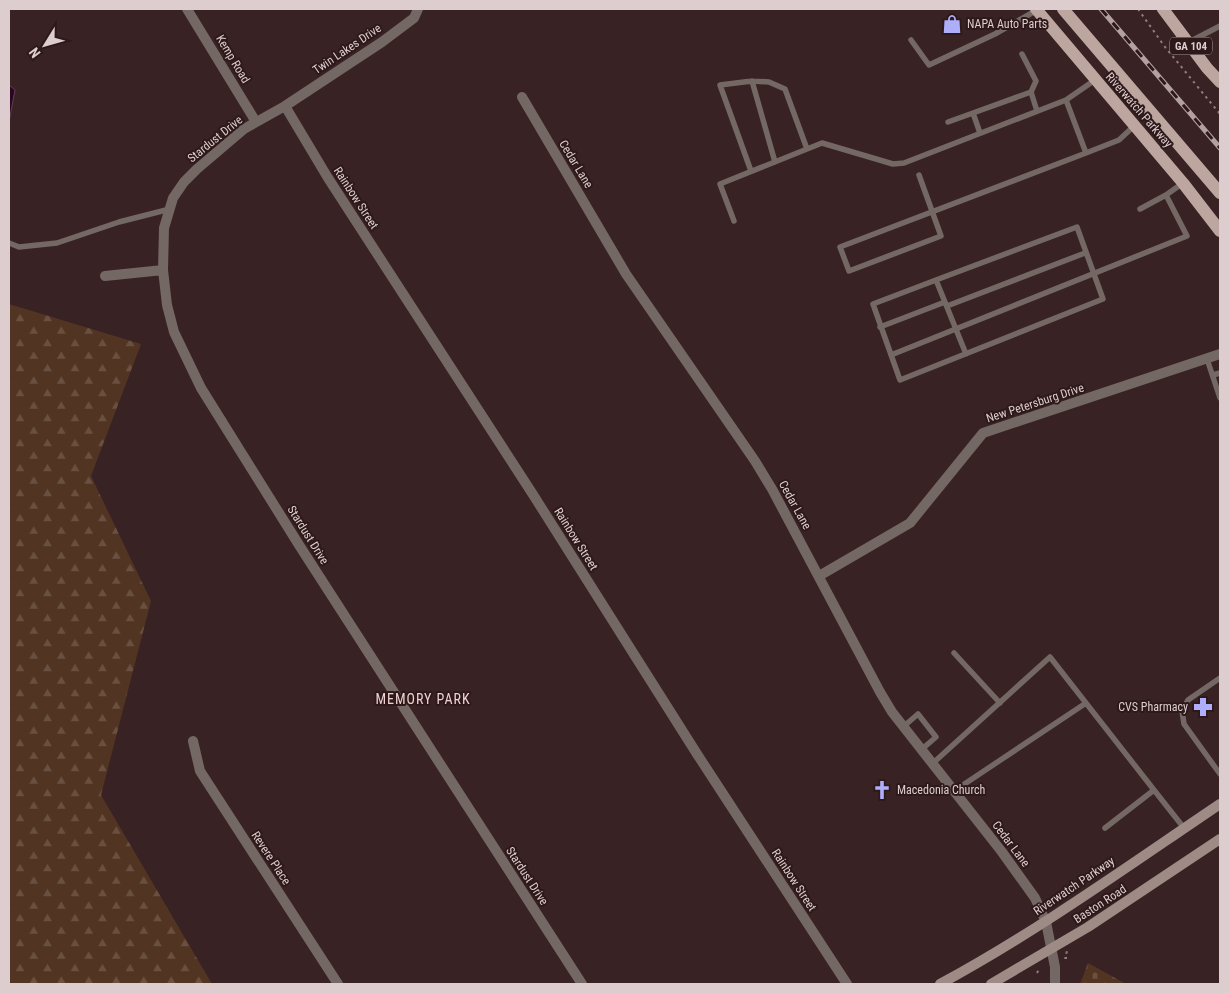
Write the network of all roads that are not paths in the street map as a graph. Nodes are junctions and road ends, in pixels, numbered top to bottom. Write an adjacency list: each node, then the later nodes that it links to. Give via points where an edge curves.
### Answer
1 (187, 9): 19 (street, Kemp Road)
2 (418, 9): 16 (street, Twin Lakes Drive, via 414,18 382,42)
3 (1063, 9): 29 (main road, Riverwatch Parkway)
4 (1163, 9): 8 (main road, GA 104)
5 (1037, 10): 7 (lane, via 930,65); 10 (main road, Riverwatch Parkway)
6 (1220, 26): 8 (lane)
7 (912, 40)
8 (1188, 43): 12 (main road, GA 104)
9 (1022, 54): 13 (lane, via 1036,81)
10 (1095, 80): 15 (lane); 21 (main road, Riverwatch Parkway)
11 (752, 82): 23 (lane, via 769,82 785,89); 25 (lane); 26 (lane, via 720,85)
12 (1220, 82)
13 (1031, 92): 17 (lane); 18 (lane)
14 (522, 97): 53 (street, Cedar Lane, via 626,274 760,468)
15 (1066, 100): 17 (lane); 24 (lane)
16 (285, 106): 19 (street, Stardust Drive); 73 (street, Rainbow Street, via 328,178)
17 (1037, 111): 22 (lane)
18 (973, 113): 20 (lane); 22 (lane)
19 (256, 122): 31 (street, Stardust Drive, via 184,182)
20 (948, 122)
21 (1134, 125): 24 (lane, via 1119,140); 28 (main road, Riverwatch Parkway)
22 (980, 133): 23 (lane, via 904,163 893,164 822,143)
23 (807, 149): 25 (lane)
24 (1086, 153): 33 (lane)
25 (775, 162): 26 (lane)
26 (751, 171): 34 (lane, via 720,184)
27 (919, 175): 33 (lane)
28 (1183, 183): 30 (lane); 35 (main road, Riverwatch Parkway)
29 (1220, 193)
30 (1166, 195): 32 (lane); 39 (lane, via 1187,236)
31 (170, 209): 36 (lane, via 57,243 19,247); 38 (street, Stardust Drive, via 164,228)
32 (1140, 209)
33 (933, 210): 33 (lane, via 840,247 849,271 942,236)
34 (734, 221)
35 (1220, 231)
36 (9, 243)
37 (1086, 253): 39 (lane); 41 (lane, via 1077,227); 42 (lane)
38 (163, 270): 40 (street); 72 (street, Stardust Drive, via 174,332 201,388)
39 (1094, 274): 44 (lane); 45 (lane, via 1103,299)
40 (105, 276)
41 (936, 280): 42 (lane); 43 (lane, via 873,304)
42 (946, 304): 43 (lane); 44 (lane)
43 (880, 328): 47 (lane)
44 (956, 330): 45 (lane); 47 (lane)
45 (966, 354): 47 (lane, via 900,380)
46 (1220, 354): 48 (street, New Petersburg Drive)
47 (890, 355)
48 (1207, 359): 50 (lane); 53 (street, New Petersburg Drive, via 983,433 910,524)
49 (1220, 372): 50 (lane)
50 (1213, 375): 51 (lane)
51 (1218, 384): 52 (lane)
52 (1220, 396)
53 (819, 576): 58 (street, Cedar Lane, via 880,692)
54 (954, 653): 56 (lane)
55 (1220, 678): 62 (lane, via 1188,700 1182,711 1184,724)
56 (1000, 702): 57 (lane, via 1050,657); 61 (lane)
57 (1086, 703): 63 (lane); 64 (lane)
58 (904, 728): 60 (street, Cedar Lane); 60 (lane, via 918,714 936,737)
59 (193, 741): 71 (street, Revere Place, via 200,771)
60 (921, 750): 61 (street, Cedar Lane)
61 (932, 764): 64 (street, Cedar Lane)
62 (1220, 774)
63 (1154, 790): 66 (lane); 67 (lane)
64 (954, 791): 69 (street, Cedar Lane, via 1035,898)
65 (1220, 804): 67 (main road, Riverwatch Parkway)
66 (1105, 828)
67 (1184, 828): 69 (main road, Riverwatch Parkway)
68 (1220, 839): 70 (main road, Baston Road)
69 (1046, 922): 70 (street, Cedar Lane); 74 (main road, Riverwatch Parkway)
70 (1052, 948): 75 (main road, Baston Road); 76 (street, Cedar Lane)
71 (338, 984)
72 (582, 984)
73 (847, 984)
74 (940, 984)
75 (991, 984)
76 (1055, 984)

